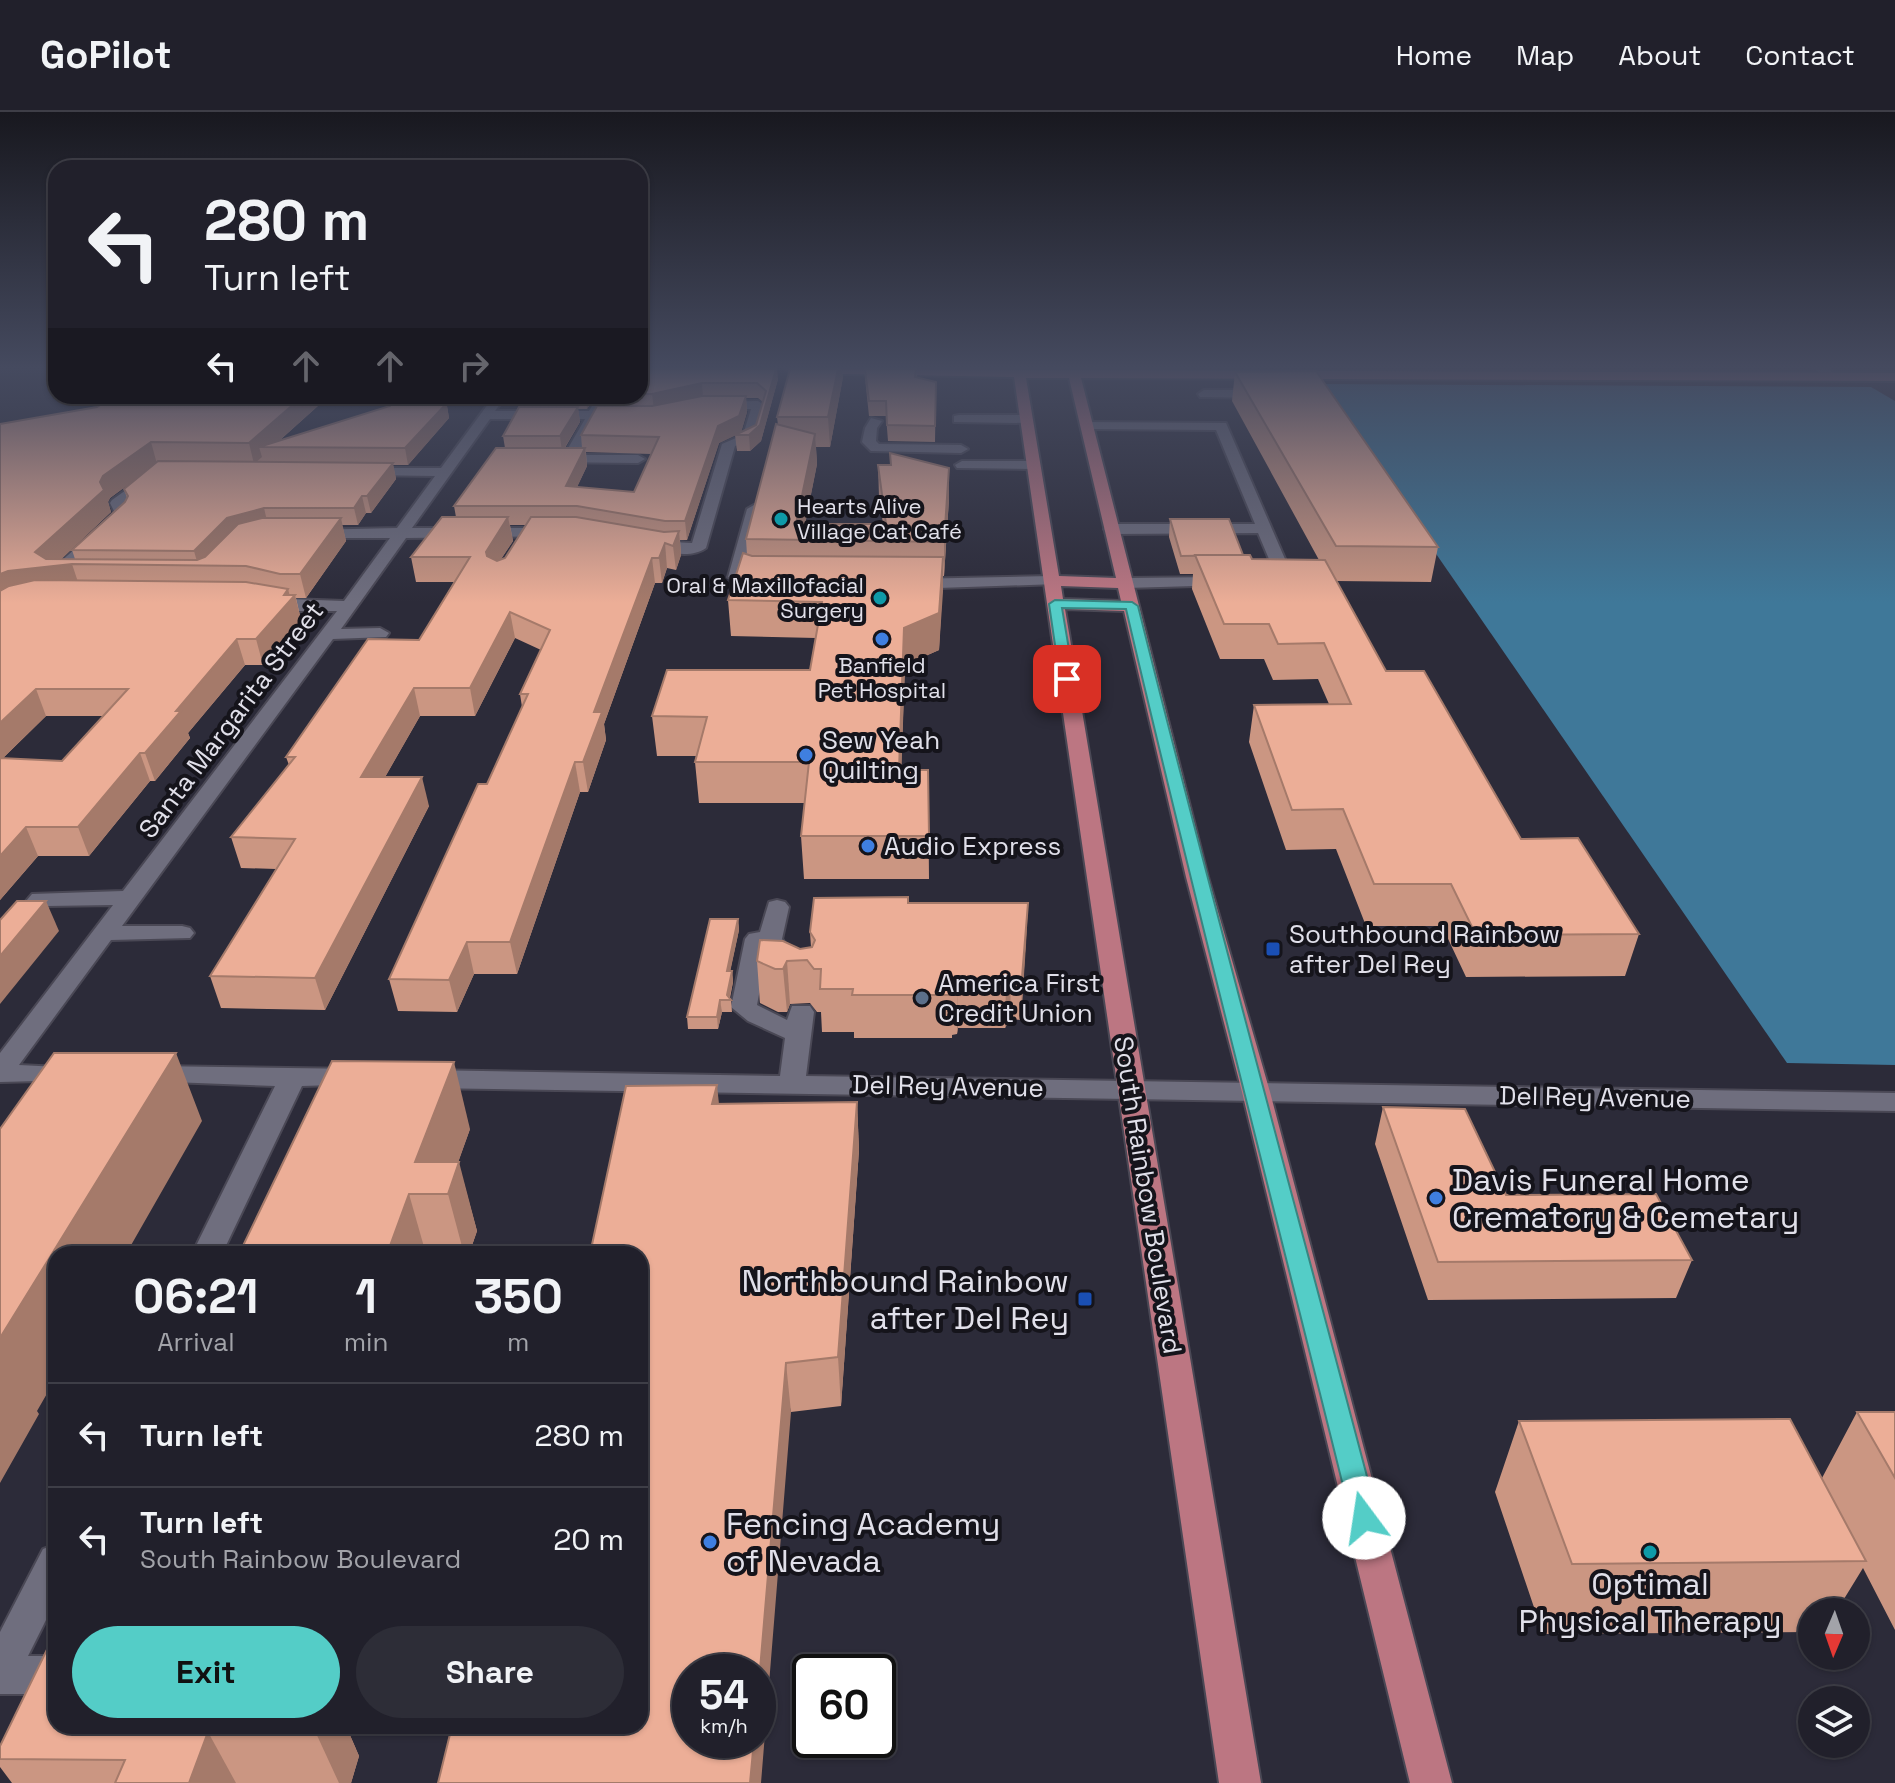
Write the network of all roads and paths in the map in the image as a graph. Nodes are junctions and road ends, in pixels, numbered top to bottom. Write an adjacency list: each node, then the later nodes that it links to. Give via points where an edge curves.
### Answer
1 (462, 447): 16 (street, Santa Margarita Street)
2 (575, 447): 10 (street)
3 (728, 447): 24 (street, via 698,548)
4 (875, 447): 8 (street)
5 (1030, 447): 13 (main road, South Rainbow Boulevard)
6 (1091, 447): 19 (main road)
7 (1229, 447): 18 (street)
8 (961, 449)
9 (543, 459): 10 (street)
10 (569, 459): 11 (street)
11 (638, 459)
12 (962, 465): 13 (street)
13 (1033, 465): 27 (main road, South Rainbow Boulevard)
14 (159, 470): 26 (street, via 117,503 123,514 55,575)
15 (349, 471): 16 (street)
16 (444, 472): 21 (street, Santa Margarita Street)
17 (758, 494): 28 (street, via 736,577)
18 (1264, 528): 19 (street); 30 (street, via 1287,582)
19 (1112, 529): 30 (main road)
20 (299, 533): 21 (street)
21 (401, 533): 22 (street); 33 (street, Santa Margarita Street)
22 (528, 533): 23 (street); 25 (street)
23 (567, 533)
24 (637, 541)
25 (514, 556)
26 (85, 575)
27 (1051, 581): 29 (street); 30 (main road); 32 (main road, South Rainbow Boulevard)
28 (770, 583)
29 (894, 584)
30 (1129, 594): 32 (main road); 49 (main road, via 1197,877)
31 (253, 598): 33 (street, via 286,606)
32 (1055, 604): 48 (main road, South Rainbow Boulevard)
33 (349, 606): 35 (street, Santa Margarita Street)
34 (380, 633): 35 (street)
35 (328, 634): 36 (street, Santa Margarita Street)
36 (130, 898): 38 (street, Santa Margarita Street); 41 (street, via 40,899)
37 (777, 907): 40 (street)
38 (104, 933): 39 (street); 43 (street, Santa Margarita Street)
39 (182, 933)
40 (770, 939): 42 (street); 47 (street, via 757,939 744,1007 785,1026 800,1024)
41 (0, 947)
42 (794, 972)
43 (0, 1072): 44 (street)
44 (93, 1074)
45 (123, 1075): 46 (street, Del Rey Avenue)
46 (293, 1077): 47 (street, Del Rey Avenue); 51 (street)
47 (792, 1085): 48 (street, Del Rey Avenue)
48 (1131, 1089): 49 (street, Del Rey Avenue); 55 (main road, South Rainbow Boulevard)
49 (1256, 1092): 50 (street, Del Rey Avenue); 56 (main road)
50 (1895, 1102)
51 (211, 1246)
52 (48, 1577): 53 (street)
53 (0, 1674): 54 (street)
54 (48, 1675)
55 (1240, 1783)
56 (1431, 1783)

